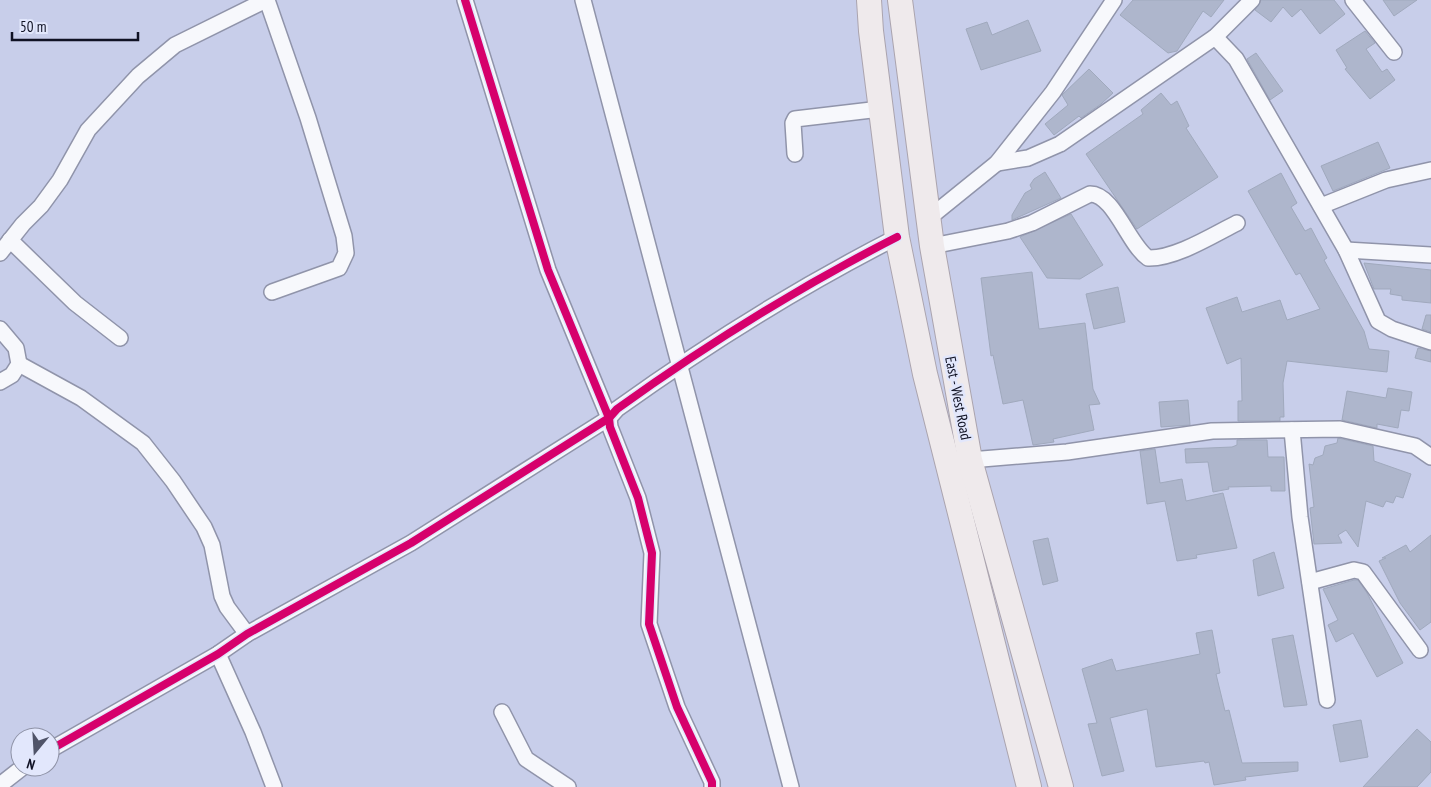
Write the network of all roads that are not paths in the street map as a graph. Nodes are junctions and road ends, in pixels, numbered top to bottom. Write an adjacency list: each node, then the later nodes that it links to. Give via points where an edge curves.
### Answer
1 (267, 0): 19 (street, via 175,45 138,76 88,130 60,180); 24 (street, via 308,118 344,236 346,253 340,268)
2 (465, 0): 31 (street, via 548,270)
3 (583, 0): 29 (street)
4 (869, 0): 11 (main road, East - West Road)
5 (900, 0): 16 (main road, East - West Road)
6 (1114, 0): 13 (street, via 1053,92)
7 (1252, 0): 9 (street)
8 (1353, 0): 10 (street)
9 (1215, 37): 13 (street, via 1060,144 1028,158); 15 (street, via 1236,59)
10 (1394, 52)
11 (880, 109): 12 (street, via 795,119); 18 (main road, East - West Road)
12 (795, 154)
13 (996, 163): 16 (street)
14 (1431, 170): 15 (street, via 1386,180)
15 (1321, 206): 21 (street)
16 (929, 218): 20 (main road, East - West Road)
17 (1237, 223): 20 (street, via 1186,248 1148,258 1131,239 1105,198 1090,194 1008,231)
18 (897, 237): 29 (street, via 832,270); 48 (main road, East - West Road, via 946,463)
19 (10, 240): 22 (street); 26 (street, via 74,304)
20 (932, 246): 34 (main road, East - West Road)
21 (1346, 250): 23 (street); 27 (street, via 1378,321 1392,330)
22 (0, 253)
23 (1431, 256)
24 (272, 292)
25 (0, 329): 28 (street, via 16,348)
26 (120, 338)
27 (1431, 342)
28 (19, 364): 30 (street, via 12,375); 36 (street, via 81,398 143,443 173,480 204,527 212,545 222,596)
29 (678, 365): 31 (street); 47 (street)
30 (0, 382)
31 (609, 418): 36 (street, via 411,543); 46 (street, via 638,498 652,553 649,624 678,707)
32 (1292, 430): 33 (street, via 1340,429 1415,446); 34 (street, via 1212,431 1067,452); 35 (street)
33 (1431, 457)
34 (970, 460): 49 (main road, East - West Road)
35 (1310, 582): 37 (street, via 1354,570 1362,572); 39 (street)
36 (247, 634): 38 (street)
37 (1420, 650)
38 (218, 654): 41 (street); 44 (street)
39 (1327, 700)
40 (502, 712): 45 (street, via 526,759)
41 (60, 744)
42 (10, 777): 43 (street)
43 (0, 785)
44 (274, 787)
45 (568, 787)
46 (712, 787)
47 (791, 787)
48 (1029, 787)
49 (1061, 787)

